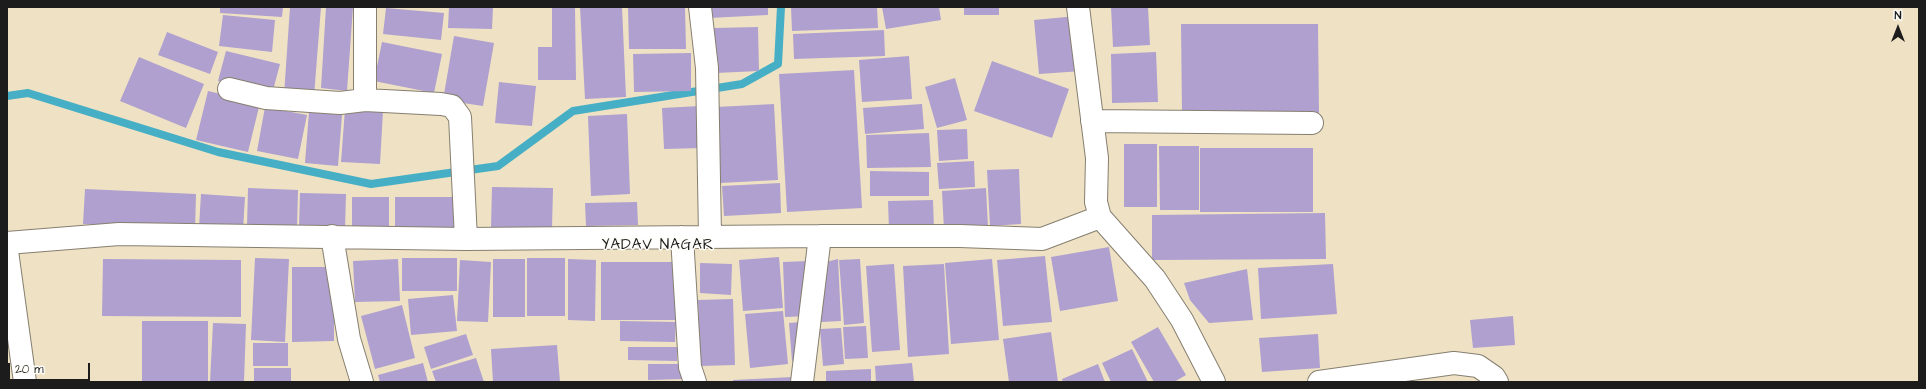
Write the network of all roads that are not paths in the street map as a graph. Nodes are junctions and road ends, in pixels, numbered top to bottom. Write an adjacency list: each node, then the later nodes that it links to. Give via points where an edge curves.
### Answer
1 (365, 7): 5 (street)
2 (700, 7): 10 (street, via 707,68)
3 (1078, 7): 6 (street)
4 (230, 89): 5 (street, via 273,98 340,103)
5 (365, 100): 13 (street, via 441,104 452,106 460,117)
6 (1092, 121): 7 (street); 8 (street, via 1097,158 1096,202)
7 (1312, 123)
8 (1100, 217): 11 (street, via 1042,239); 20 (street, via 1155,279 1182,320)
9 (332, 236): 13 (street); 14 (street, via 119,234); 17 (street, via 350,339)
10 (710, 236): 11 (street); 12 (street)
11 (820, 236): 19 (street)
12 (682, 237): 13 (street); 18 (street, via 690,367)
13 (466, 239)
14 (7, 243)
15 (7, 251): 16 (street)
16 (26, 382)
17 (362, 382)
18 (695, 382)
19 (802, 382)
20 (1214, 382)
21 (1319, 382): 22 (street, via 1454,363 1478,366)
22 (1497, 382)

